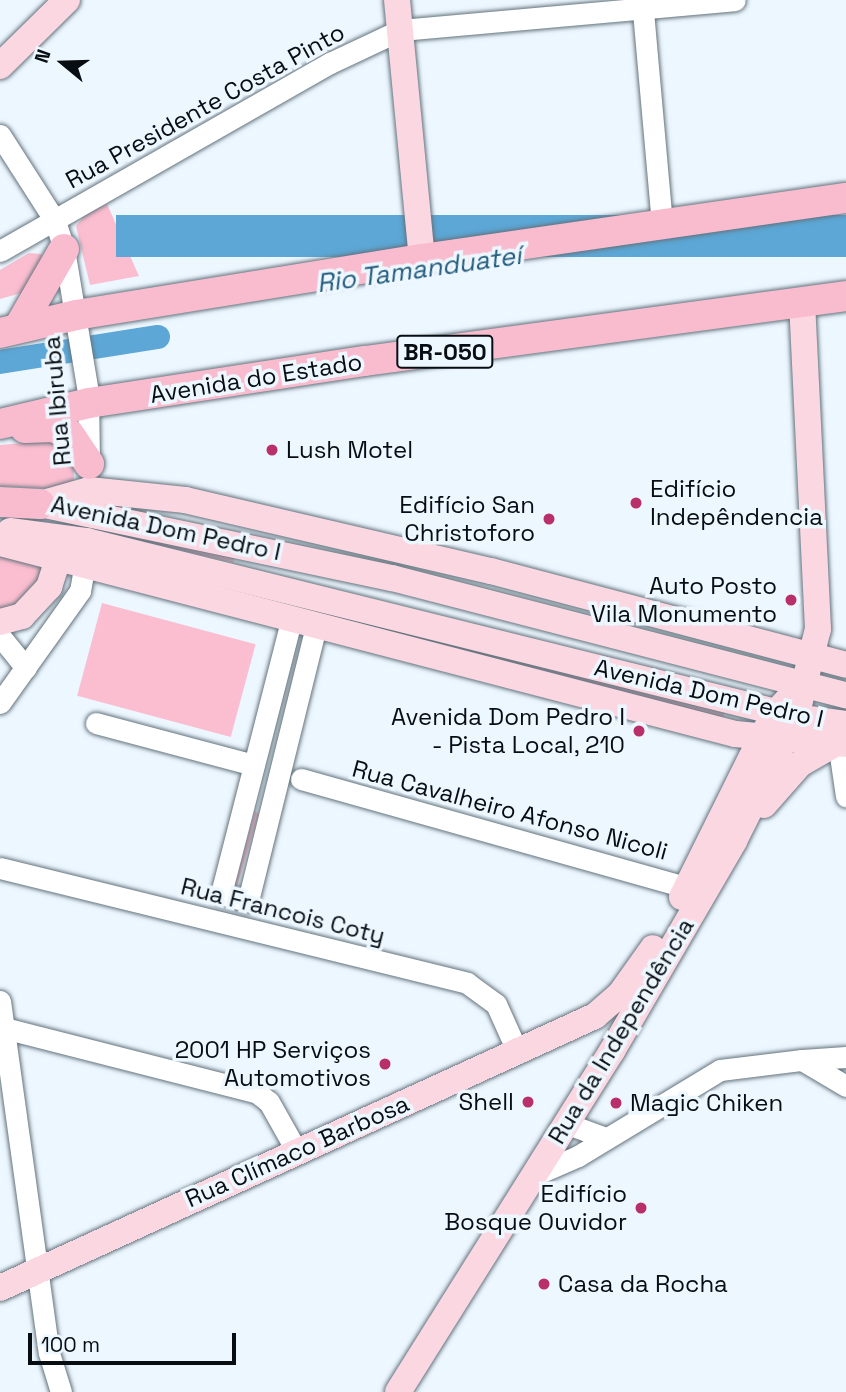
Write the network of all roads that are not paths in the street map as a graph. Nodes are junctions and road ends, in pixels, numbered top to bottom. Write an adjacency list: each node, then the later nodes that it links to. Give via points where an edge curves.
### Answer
1 (67, 0): 6 (main road)
2 (397, 0): 5 (main road)
3 (735, 0): 4 (street, Rua Presidente Costa Pinto)
4 (643, 4): 5 (street, Rua Presidente Costa Pinto); 10 (street)
5 (400, 30): 9 (street, Rua Presidente Costa Pinto, via 330,63); 13 (main road)
6 (0, 66)
7 (0, 135): 9 (street, Rua Ibiruba)
8 (846, 198): 10 (highway)
9 (55, 221): 11 (street, Rua Ibiruba); 12 (street, Rua Presidente Costa Pinto)
10 (662, 225): 13 (highway)
11 (64, 249): 16 (street, Rua Ibiruba); 17 (highway)
12 (0, 251)
13 (422, 259): 16 (highway)
14 (846, 296): 15 (highway, Avenida do Estado / BR-050)
15 (802, 304): 18 (highway, Avenida do Estado / BR-050); 37 (main road, via 815,486 818,629)
16 (77, 321): 17 (highway); 18 (street, Rua Ibiruba)
17 (8, 328)
18 (88, 398): 19 (highway, Avenida do Estado / BR-050); 20 (street, Rua Ibiruba)
19 (0, 426): 20 (highway, via 60,429 74,438)
20 (89, 488): 22 (main road, Avenida Dom Pedro I); 24 (street, Rua Ibiruba); 26 (main road, Avenida Dom Pedro I); 29 (main road, Avenida Dom Pedro I, via 185,500)
21 (0, 502): 22 (highway)
22 (40, 504): 27 (main road)
23 (0, 530): 27 (main road, Avenida Dom Pedro I)
24 (87, 541): 27 (main road, Avenida Dom Pedro I); 28 (street, Rua Ibiruba); 32 (main road, Avenida Dom Pedro I)
25 (0, 543): 27 (main road, Avenida Dom Pedro I)
26 (243, 544): 30 (main road, Avenida Dom Pedro I); 32 (main road)
27 (54, 557): 28 (main road, Avenida Dom Pedro I); 34 (main road, via 40,600 22,616); 36 (main road, via 54,593 42,616 18,631)
28 (86, 568): 35 (main road, Avenida Dom Pedro I); 40 (street, Rua Ibiruba, via 80,590)
29 (491, 571): 31 (main road); 37 (main road, Avenida Dom Pedro I)
30 (392, 578): 31 (main road, Avenida Dom Pedro I); 32 (main road, via 339,583)
31 (436, 588): 41 (main road, Avenida Dom Pedro I)
32 (310, 594): 33 (main road, Avenida Dom Pedro I); 35 (main road)
33 (412, 620): 39 (main road, via 421,632); 45 (main road, Avenida Dom Pedro I)
34 (0, 622)
35 (304, 624): 39 (main road, Avenida Dom Pedro I); 47 (street); 48 (street)
36 (0, 634): 40 (street)
37 (814, 656): 38 (main road, Avenida Dom Pedro I); 41 (main road)
38 (846, 665)
39 (469, 666): 45 (main road, Avenida Dom Pedro I, via 735,734)
40 (26, 668): 43 (street, Rua Ibiruba)
41 (803, 683): 42 (main road, Avenida Dom Pedro I); 45 (main road)
42 (846, 695)
43 (0, 703)
44 (96, 723): 49 (street)
45 (780, 726): 46 (main road, Avenida Dom Pedro I); 54 (main road, Rua da Independência); 56 (main road, Rua da Independência)
46 (844, 737): 51 (street); 54 (main road, via 800,764)
47 (260, 743): 48 (street); 49 (street)
48 (286, 749): 53 (street)
49 (254, 765): 52 (street)
50 (301, 779): 56 (street, Rua Cavalheiro Afonso Nicoli)
51 (846, 796)
52 (246, 798): 53 (street); 53 (street, via 221,894 239,899 248,901)
53 (272, 805)
54 (734, 841): 56 (main road, Rua da Independência)
55 (0, 868): 61 (street, Rua Francois Coty, via 467,983 496,1004)
56 (697, 889): 58 (main road, Rua da Independência, via 642,968); 60 (main road, Rua da Independência)
57 (0, 1001): 59 (street)
58 (596, 1016): 60 (main road, via 609,1031); 61 (main road, Rua Clímaco Barbosa)
59 (4, 1028): 67 (street, via 256,1092 270,1102); 69 (street)
60 (612, 1051): 65 (main road, Rua da Independência)
61 (517, 1053): 67 (main road, Rua Clímaco Barbosa)
62 (846, 1056): 63 (street)
63 (802, 1060): 64 (street); 66 (street, via 720,1070)
64 (846, 1086)
65 (565, 1123): 66 (street); 68 (main road, Rua da Independência)
66 (603, 1137): 68 (street, via 578,1156)
67 (296, 1150): 69 (main road, Rua Clímaco Barbosa)
68 (532, 1176): 71 (main road, Rua da Independência)
69 (39, 1268): 70 (main road, Rua Clímaco Barbosa); 72 (street, via 49,1353)
70 (0, 1288)
71 (405, 1390)
72 (61, 1392)

